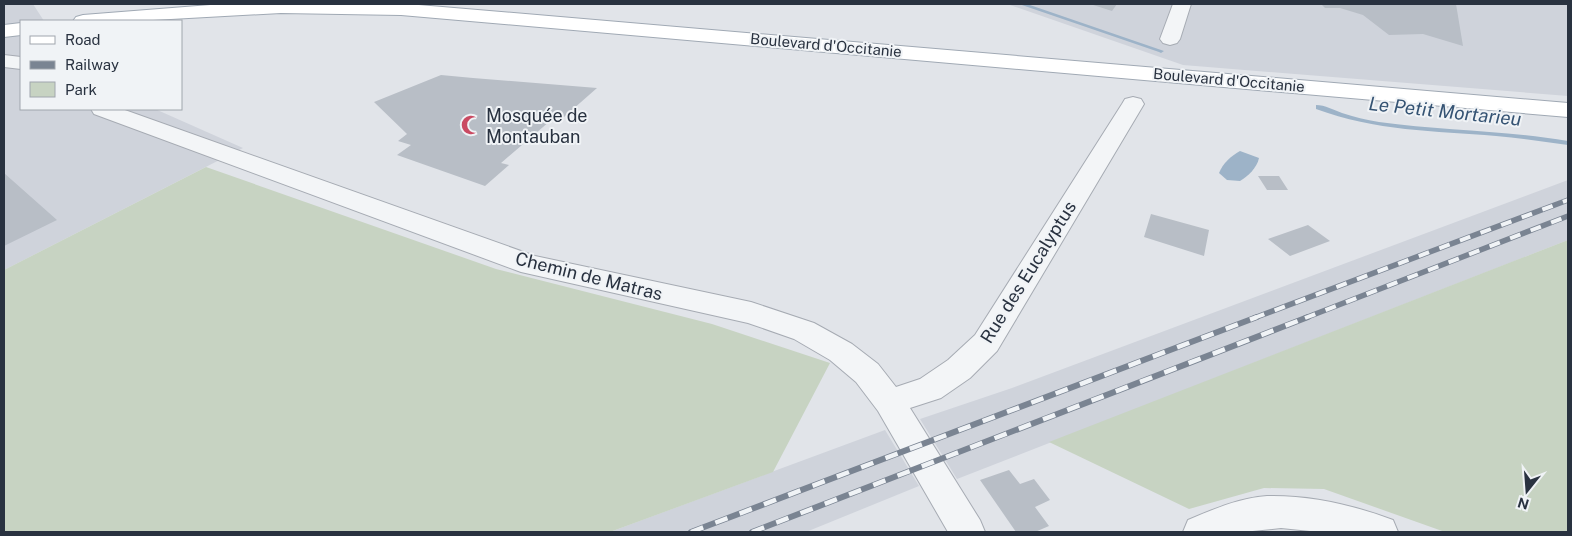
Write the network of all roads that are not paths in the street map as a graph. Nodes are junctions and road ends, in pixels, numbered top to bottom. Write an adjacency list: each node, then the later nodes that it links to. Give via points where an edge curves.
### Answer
1 (1182, 4): 5 (street)
2 (94, 20): 10 (main road, Boulevard d'Occitanie, via 253,8 401,9)
3 (20, 29): 4 (main road)
4 (4, 31)
5 (1170, 40)
6 (4, 61): 7 (street)
7 (20, 63)
8 (1133, 104): 11 (street, Rue des Eucalyptus, via 986,343 930,389)
9 (105, 110): 11 (street, Chemin de Matras, via 531,265 751,313 804,331 841,352 867,373)
10 (1568, 110)
11 (889, 402): 12 (street, Chemin de Matras)
12 (968, 532)
13 (1200, 532): 14 (street, via 1229,520 1274,512 1299,512)
14 (1380, 532)

